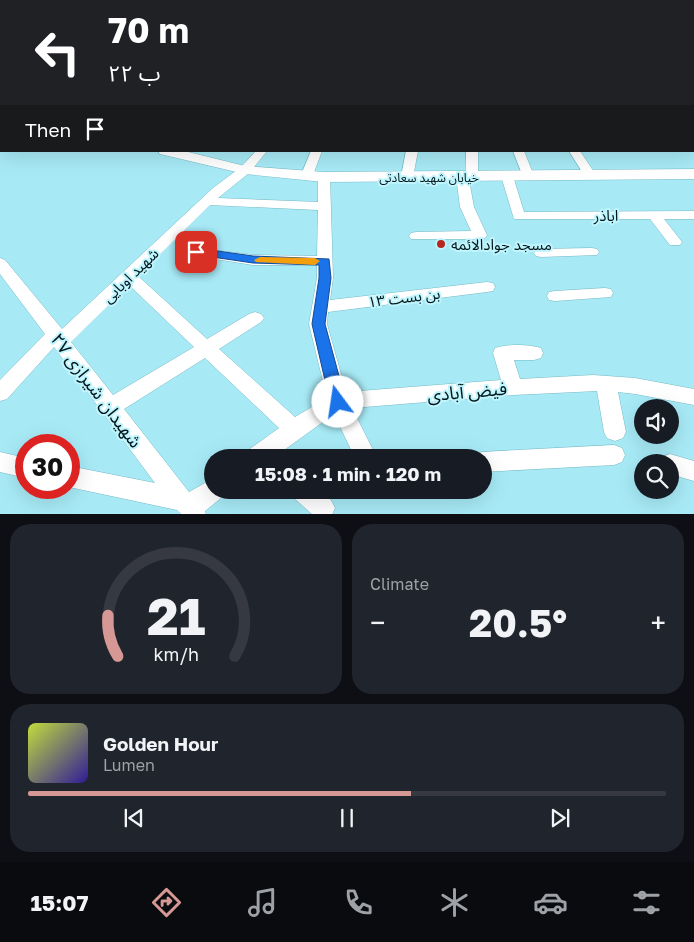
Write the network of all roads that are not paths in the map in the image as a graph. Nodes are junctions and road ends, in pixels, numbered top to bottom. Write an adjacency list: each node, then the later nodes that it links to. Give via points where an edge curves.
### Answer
1 (170, 152): 8 (street, خیابان شهید سعادتی)
2 (261, 152): 8 (street, شهید اوبایی)
3 (317, 152): 11 (street)
4 (412, 152): 16 (street)
5 (472, 152): 12 (street)
6 (518, 152): 14 (street)
7 (575, 152): 10 (street)
8 (245, 170): 11 (street, خیابان شهید سعادتی); 17 (street, شهید اوبایی)
9 (694, 174): 10 (street, خیابان شهید سعادتی)
10 (590, 175): 14 (street, خیابان شهید سعادتی)
11 (307, 176): 15 (street, خیابان شهید سعادتی)
12 (467, 176): 13 (street, خیابان شهید سعادتی); 16 (street, خیابان شهید سعادتی); 21 (street, via 467,207 480,235)
13 (507, 176): 14 (street, خیابان شهید سعادتی); 19 (street, اباذر, via 519,216)
14 (528, 176)
15 (324, 177): 16 (street, خیابان شهید سعادتی); 18 (street)
16 (407, 177)
17 (207, 201): 18 (street); 28 (street, شهید اوبایی)
18 (324, 206): 26 (street)
19 (654, 215): 20 (street, اباذر); 22 (street)
20 (694, 215)
21 (416, 236)
22 (675, 242)
23 (196, 252): 26 (street, via 253,260)
24 (592, 252): 25 (street)
25 (541, 253)
26 (325, 261): 32 (street)
27 (0, 263): 34 (street, شهیدان شیرازی ۲۷)
28 (129, 277): 34 (street, شهید اوبایی); 35 (street)
29 (487, 287): 32 (street, بن بست ۱۳)
30 (605, 293): 31 (street)
31 (556, 296)
32 (321, 307): 41 (street, via 318,324)
33 (256, 318): 35 (street)
34 (58, 338): 39 (street, شهید اوبایی); 42 (street, شهیدان شیرازی ۲۷)
35 (206, 348): 42 (street); 43 (street)
36 (534, 353): 38 (street, via 502,353)
37 (606, 384): 38 (street, فیض آبادی); 40 (street, فیض آبادی); 44 (street)
38 (514, 387): 41 (street, فیض آبادی)
39 (0, 393)
40 (694, 397)
41 (338, 402): 43 (street, فیض آبادی); 46 (street)
42 (109, 408): 56 (street, شهیدان شیرازی ۲۷)
43 (294, 429): 45 (street, فیض آبادی)
44 (615, 432)
45 (270, 449)
46 (362, 449)
47 (614, 455): 48 (street)
48 (492, 461)
49 (0, 462): 50 (street)
50 (15, 465)
51 (679, 467): 52 (street)
52 (694, 471)
53 (80, 480): 56 (street)
54 (204, 496): 56 (street)
55 (312, 499): 57 (street)
56 (189, 507)
57 (323, 508)

